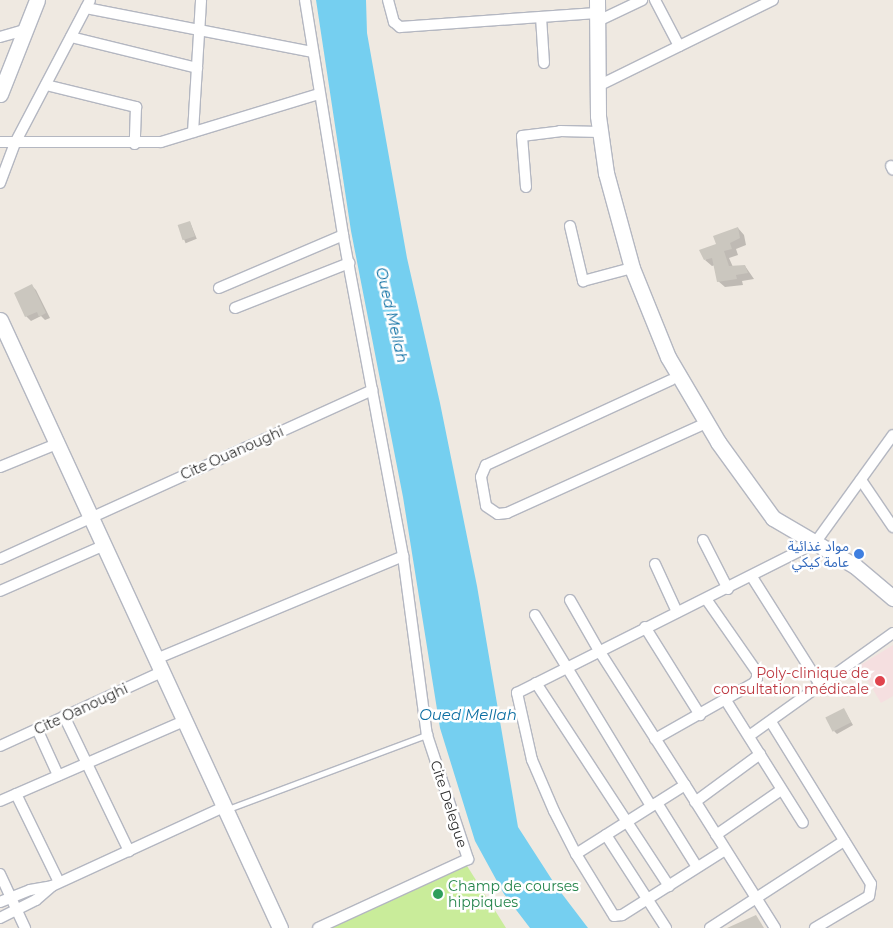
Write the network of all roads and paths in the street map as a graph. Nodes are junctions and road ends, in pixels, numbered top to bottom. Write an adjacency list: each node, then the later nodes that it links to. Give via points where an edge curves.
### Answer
1 (27, 0): 12 (street)
2 (37, 0): 12 (street)
3 (201, 0): 13 (street)
4 (302, 0): 17 (street)
5 (388, 0): 11 (street, via 394,22 400,27)
6 (642, 0): 10 (street)
7 (655, 0): 16 (street)
8 (773, 0): 16 (street)
9 (88, 4): 13 (street); 15 (street)
10 (597, 11): 11 (street); 22 (street)
11 (541, 17): 18 (street)
12 (28, 23): 14 (street); 20 (street)
13 (199, 31): 17 (street); 19 (street)
14 (0, 37)
15 (71, 37): 19 (street); 21 (street)
16 (680, 46): 22 (street)
17 (312, 52): 24 (street)
18 (544, 63)
19 (197, 68): 25 (street)
20 (4, 73): 23 (street)
21 (46, 84): 28 (street); 29 (street, via 136,107)
22 (598, 86): 26 (street)
23 (0, 94)
24 (318, 94): 25 (street); 33 (street)
25 (193, 132): 29 (street, via 160,142)
26 (600, 132): 31 (street, via 560,130 522,136); 35 (street, via 610,193)
27 (0, 142): 28 (street)
28 (15, 143): 29 (street); 30 (street)
29 (135, 144)
30 (0, 183)
31 (526, 187)
32 (570, 226): 35 (street, via 583,281)
33 (343, 235): 34 (street); 36 (street)
34 (348, 263): 37 (street); 40 (street)
35 (632, 268): 41 (street, via 668,357)
36 (219, 288)
37 (235, 308)
38 (0, 320): 43 (street)
39 (671, 380): 41 (street, via 486,465 481,477 486,506 498,514 507,512)
40 (372, 390): 46 (street, Cite Ouanoughi); 51 (street)
41 (706, 423): 49 (street, via 752,493 773,518)
42 (893, 435): 45 (street)
43 (59, 443): 44 (street); 46 (street)
44 (0, 467)
45 (861, 480): 47 (street); 49 (street)
46 (92, 517): 50 (street); 52 (street, Cite Ouanoughi)
47 (893, 527)
48 (703, 540): 55 (street)
49 (815, 543): 54 (street); 57 (street, via 855,566)
50 (105, 545): 56 (street); 65 (street)
51 (403, 556): 65 (street); 75 (street)
52 (0, 559)
53 (655, 564): 60 (street)
54 (752, 577): 55 (street); 68 (street)
55 (728, 589): 58 (street)
56 (0, 591)
57 (893, 598)
58 (706, 599): 60 (street); 69 (street, via 756,672 754,683)
59 (570, 600): 64 (street)
60 (677, 612): 62 (street)
61 (535, 615): 66 (street)
62 (645, 627): 64 (street); 70 (street)
63 (893, 633): 68 (street)
64 (598, 649): 66 (street); 77 (street)
65 (159, 666): 71 (street, Cite Oanoughi); 72 (street)
66 (566, 666): 67 (street); 87 (street)
67 (536, 683): 89 (street); 96 (street, via 515,694 532,760)
68 (822, 686): 73 (street)
69 (725, 699): 70 (street); 76 (street)
70 (700, 715): 77 (street)
71 (64, 716): 74 (street, Cite Oanoughi); 80 (street)
72 (184, 720): 80 (street); 88 (street)
73 (771, 722): 76 (street); 93 (street)
74 (37, 729): 78 (street, Cite Oanoughi); 81 (street)
75 (429, 734): 88 (lane); 109 (street, Cite Delegue, via 468,859)
76 (749, 736): 79 (street)
77 (655, 739): 82 (street)
78 (0, 746)
79 (760, 754): 83 (street); 86 (street)
80 (87, 762): 81 (street); 95 (street)
81 (58, 775): 84 (street)
82 (685, 785): 86 (street); 87 (street)
83 (781, 790): 90 (street); 92 (street)
84 (16, 794): 85 (street); 99 (street)
85 (0, 801)
86 (696, 802): 92 (street)
87 (654, 804): 89 (street); 97 (street)
88 (224, 809): 95 (street); 108 (street)
89 (627, 822): 91 (street); 100 (street)
90 (803, 823)
91 (606, 835): 96 (street); 102 (street)
92 (716, 835): 94 (street)
93 (844, 841): 103 (street); 113 (street, via 873,891)
94 (725, 850): 97 (street); 103 (street)
95 (128, 851): 99 (street)
96 (576, 854): 102 (street, via 614,916 622,915)
97 (697, 867): 100 (street)
98 (0, 874): 101 (street)
99 (56, 884): 101 (street); 105 (street)
100 (669, 886): 102 (street)
101 (12, 896): 104 (street); 105 (street)
102 (648, 898): 110 (street)
103 (755, 899): 111 (street); 112 (street)
104 (0, 902)
105 (18, 910): 106 (street); 107 (street)
106 (0, 918)
107 (25, 928)
108 (280, 928)
109 (318, 928)
110 (666, 928)
111 (710, 928)
112 (774, 928)
113 (815, 928)

